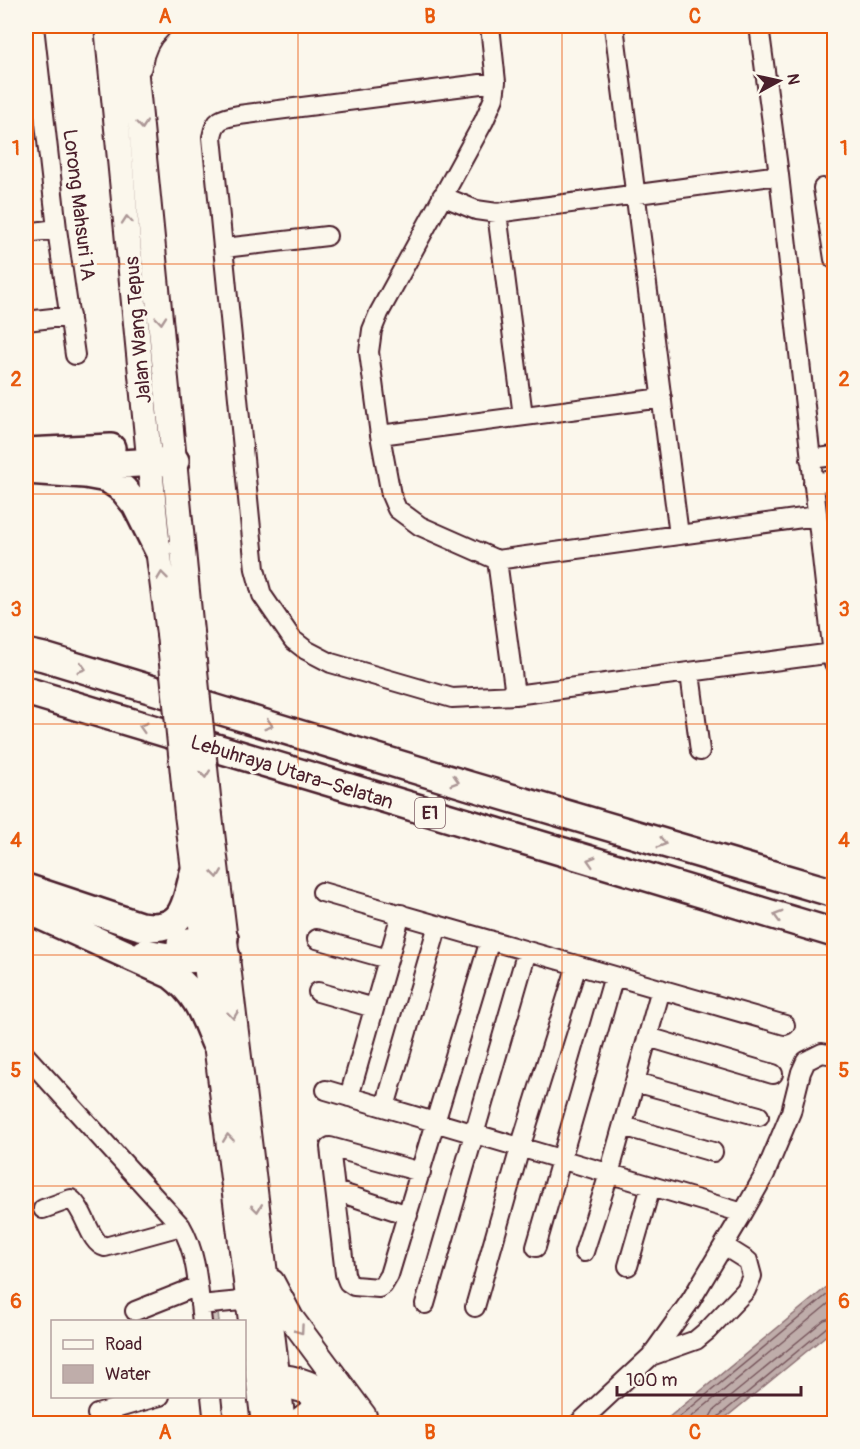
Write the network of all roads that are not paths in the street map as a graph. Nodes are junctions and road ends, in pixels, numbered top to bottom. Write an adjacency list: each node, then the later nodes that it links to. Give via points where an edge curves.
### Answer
1 (34, 26): 10 (street, Lorong Mahsuri 1A)
2 (107, 26): 28 (main road, Jalan Wang Tepus, one-way to 2)
3 (131, 26): 8 (main road, Jalan Wang Tepus)
4 (159, 26): 8 (main road, via 150,34 140,57)
5 (490, 26): 9 (street)
6 (614, 26): 13 (street)
7 (759, 26): 11 (street)
8 (138, 82): 28 (main road, Jalan Wang Tepus, one-way to 28)
9 (496, 82): 14 (street, via 484,121); 19 (street, via 222,118 214,126 212,137)
10 (34, 98): 16 (street, Lorong Mahsuri 1A)
11 (778, 175): 13 (street); 30 (street)
12 (823, 188): 20 (street)
13 (636, 194): 15 (street); 24 (street)
14 (442, 196): 15 (street, via 476,210); 26 (street, via 372,330 369,352)
15 (497, 213): 25 (street)
16 (57, 229): 17 (street); 21 (street, Lorong Mahsuri 1A)
17 (26, 233)
18 (327, 236): 19 (street)
19 (224, 248): 43 (street, via 255,569 262,595 293,640 331,663 452,698)
20 (834, 259)
21 (70, 316): 22 (street); 23 (street, Lorong Mahsuri 1A)
22 (26, 321)
23 (75, 355)
24 (662, 398): 25 (street); 35 (street)
25 (523, 416): 26 (street)
26 (380, 435): 37 (street, via 397,509 420,526)
27 (26, 452): 28 (highway)
28 (162, 453): 31 (highway); 36 (main road, Jalan Wang Tepus); 38 (main road, Jalan Wang Tepus)
29 (834, 456): 30 (street)
30 (810, 459): 33 (street)
31 (26, 470): 36 (highway, via 107,478 136,505)
32 (834, 480): 33 (street)
33 (813, 483): 34 (street)
34 (817, 516): 35 (street); 40 (street)
35 (679, 535): 37 (street)
36 (158, 549): 38 (main road, Jalan Wang Tepus, one-way to 36)
37 (497, 560): 43 (street)
38 (180, 633): 45 (main road, bridge)
39 (32, 653): 49 (highway, Lebuhraya Utara–Selatan / E1, one-way to 49)
40 (834, 659): 41 (street)
41 (690, 673): 43 (street); 44 (street)
42 (26, 691): 53 (highway, Lebuhraya Utara–Selatan / E1, one-way to 42)
43 (515, 695)
44 (700, 751)
45 (198, 815): 46 (main road); 56 (main road, one-way to 56)
46 (194, 873): 47 (highway, via 182,916 172,924 154,928); 56 (main road)
47 (26, 888): 56 (highway, via 144,938)
48 (322, 892): 51 (street)
49 (834, 893)
50 (26, 909): 56 (highway, via 109,942 161,957); 66 (highway, via 172,975 188,987 199,1004)
51 (401, 914): 52 (street); 58 (street)
52 (438, 925): 55 (street); 73 (street)
53 (834, 933)
54 (317, 939): 58 (street)
55 (490, 940): 57 (street); 75 (street)
56 (215, 949): 66 (main road); 92 (main road, one-way to 92)
57 (527, 951): 59 (street); 77 (street)
58 (388, 958): 63 (street)
59 (577, 965): 60 (street); 78 (street)
60 (614, 976): 61 (street); 80 (street)
61 (661, 989): 64 (street); 65 (street)
62 (318, 992): 63 (street)
63 (374, 1008): 72 (street)
64 (785, 1025)
65 (648, 1037): 69 (street); 70 (street)
66 (215, 1042): 95 (main road, one-way to 66)
67 (834, 1055): 86 (street, via 822,1053 806,1061 784,1130)
68 (26, 1056): 88 (street)
69 (773, 1074)
70 (635, 1082): 74 (street); 76 (street)
71 (326, 1090): 72 (street)
72 (349, 1097): 73 (street)
73 (385, 1107): 75 (street)
74 (759, 1116)
75 (435, 1122): 77 (street); 81 (street)
76 (623, 1126): 79 (street); 82 (street)
77 (473, 1133): 78 (street); 96 (street)
78 (520, 1148): 80 (street); 97 (street)
79 (713, 1152)
80 (561, 1160): 82 (street); 90 (street)
81 (421, 1172): 84 (street, via 330,1147); 87 (street)
82 (609, 1174): 83 (street); 91 (street)
83 (651, 1186): 86 (street); 93 (street)
84 (336, 1191): 87 (street); 87 (street, via 345,1274 354,1286 383,1285)
85 (43, 1209): 88 (street, via 71,1199 94,1240 105,1247)
86 (743, 1214): 89 (street)
87 (408, 1215)
88 (181, 1226): 94 (street, via 189,1238)
89 (724, 1246): 100 (street); 100 (street, via 748,1261 752,1276 746,1290 696,1340)
90 (536, 1247)
91 (584, 1252)
92 (263, 1260): 95 (main road); 105 (main road, one-way to 105, via 279,1298)
93 (628, 1266)
94 (198, 1286): 98 (street); 99 (street)
95 (258, 1300): 99 (street); 101 (main road)
96 (425, 1304)
97 (475, 1307)
98 (135, 1311)
99 (201, 1313)
100 (651, 1356): 110 (street)
101 (268, 1381): 105 (street); 105 (street, via 316,1383 332,1391); 107 (main road); 108 (main road)
102 (153, 1398): 104 (street)
103 (211, 1398): 106 (street)
104 (97, 1414)
105 (355, 1419): 109 (main road, via 309,1413)
106 (214, 1424)
107 (264, 1424)
108 (283, 1424)
109 (295, 1424)
110 (578, 1424)

